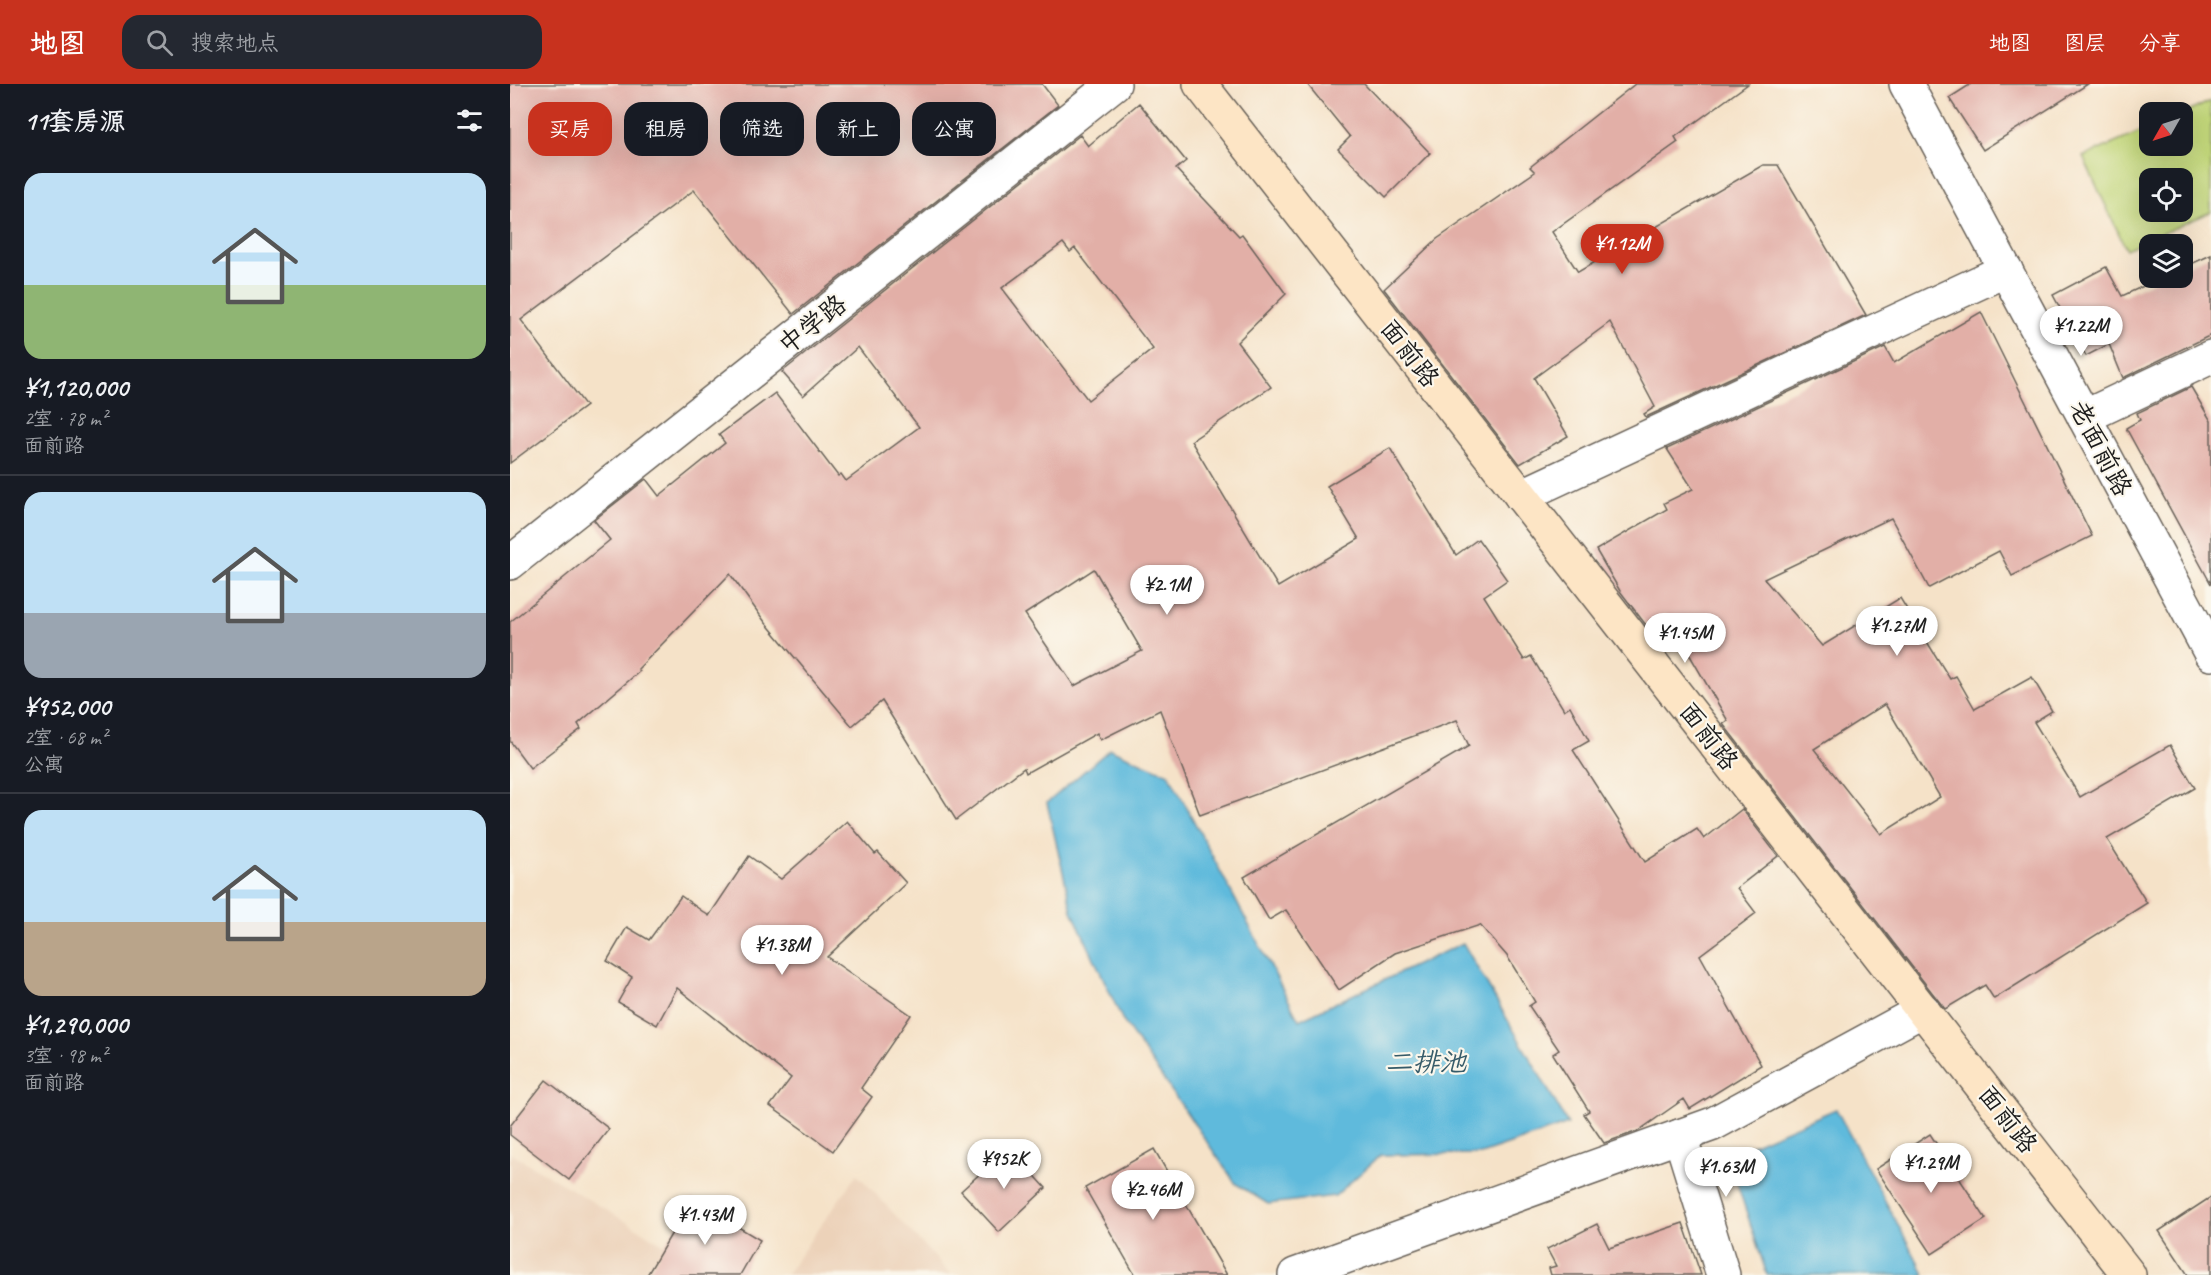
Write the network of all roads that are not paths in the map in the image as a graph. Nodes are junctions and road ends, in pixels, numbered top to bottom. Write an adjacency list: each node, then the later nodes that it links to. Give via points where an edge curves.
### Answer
1 (1114, 84): 8 (street, 中学路)
2 (1200, 84): 7 (street, 面前路)
3 (1906, 84): 4 (street, 老面前路)
4 (2006, 270): 6 (street, 老面前路); 7 (street)
5 (2211, 357): 6 (street)
6 (2084, 417): 9 (street, 老面前路)
7 (1521, 496): 10 (street, 面前路)
8 (510, 563)
9 (2211, 654)
10 (1923, 1010): 11 (street, via 1713,1124); 14 (street, 面前路)
11 (1680, 1136): 12 (street); 13 (street)
12 (1295, 1275)
13 (1723, 1275)
14 (2129, 1275)

